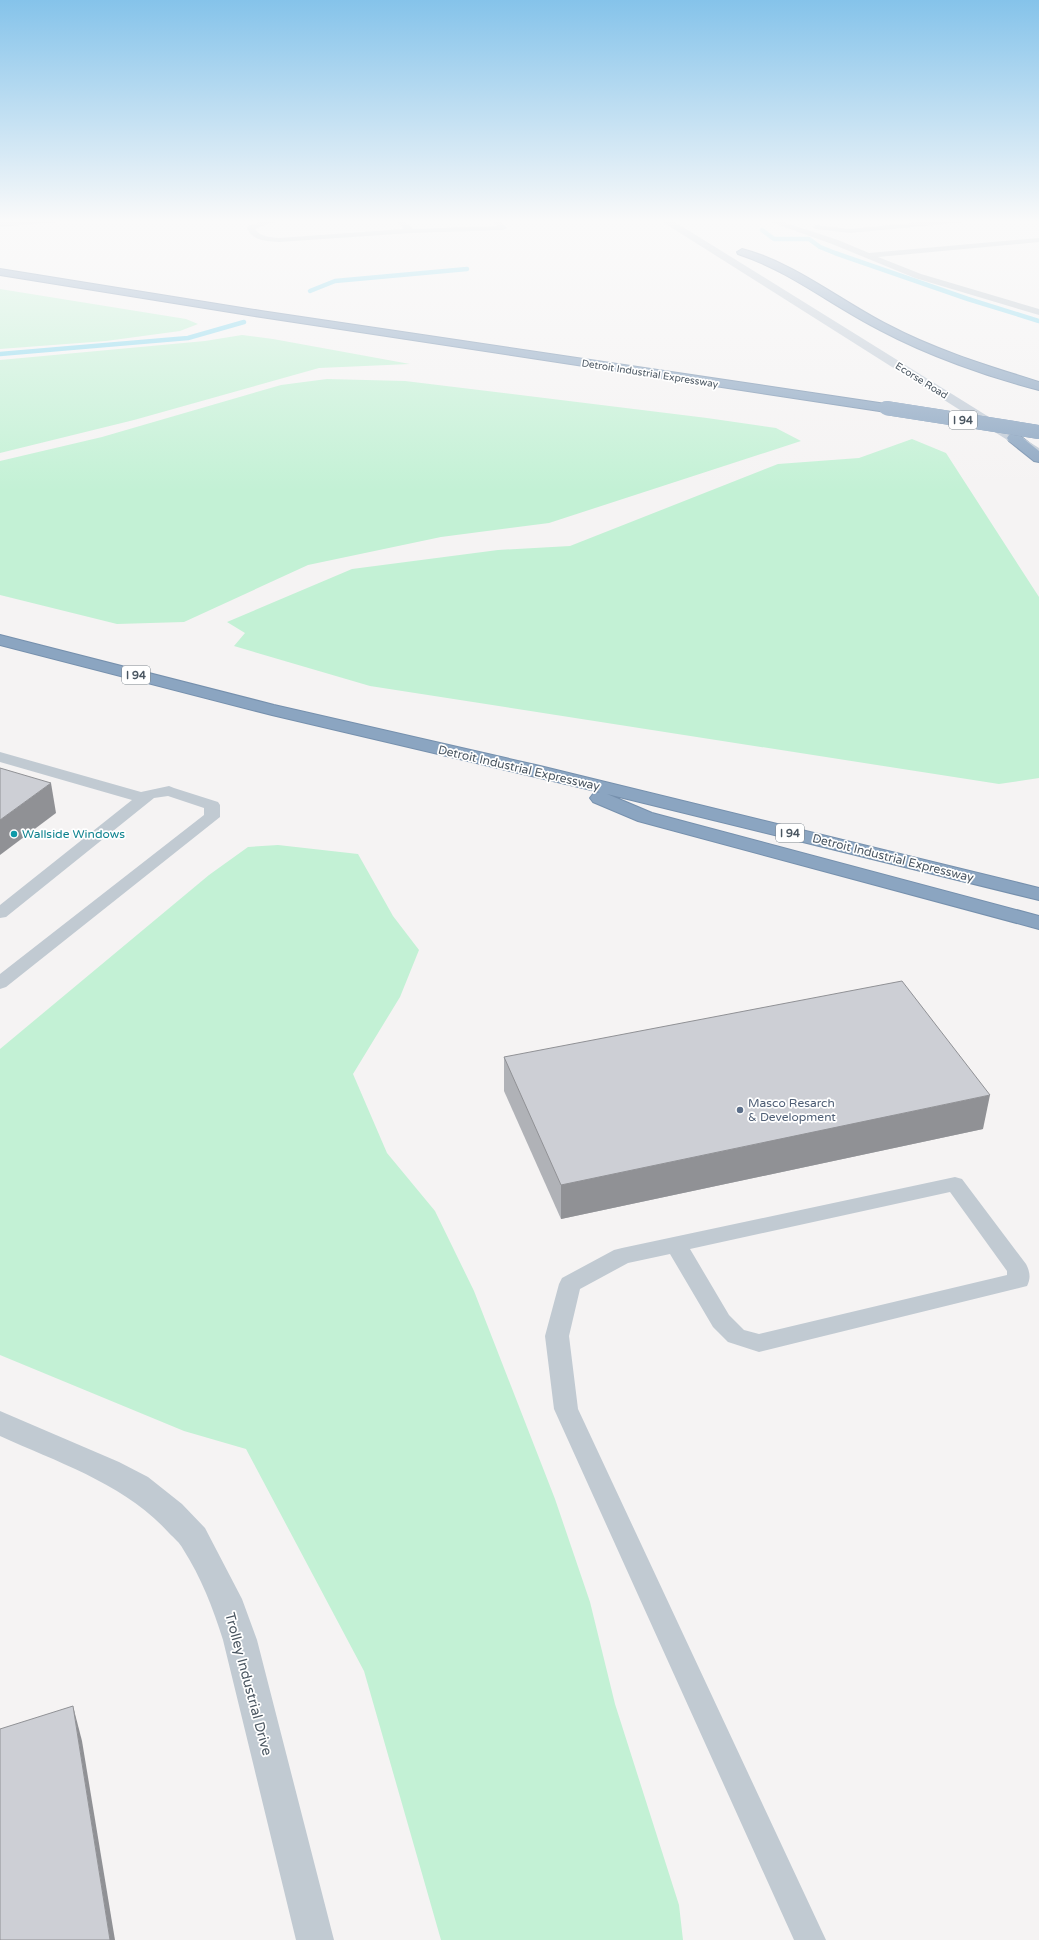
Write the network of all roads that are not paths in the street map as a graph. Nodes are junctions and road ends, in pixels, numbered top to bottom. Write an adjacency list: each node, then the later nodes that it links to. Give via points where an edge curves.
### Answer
1 (233, 310): 8 (highway, Detroit Industrial Expressway / I 94, bridge)
2 (808, 310): 10 (main road, Ecorse Road)
3 (834, 310): 5 (main road)
4 (852, 310): 6 (highway, via 884,328 933,350)
5 (876, 336)
6 (1039, 386)
7 (1000, 412): 9 (main road)
8 (1039, 432)
9 (1039, 436)
10 (1014, 438): 11 (main road, Ecorse Road); 12 (highway)
11 (1039, 454)
12 (1039, 458)
13 (0, 640): 15 (highway, Detroit Industrial Expressway / I 94, via 272,710)
14 (0, 757): 16 (lane)
15 (540, 772): 17 (highway, Detroit Industrial Expressway / I 94); 19 (highway, via 645,817)
16 (144, 798): 18 (lane); 20 (lane, via 149,794 169,792 212,805 212,817)
17 (1039, 894)
18 (0, 913)
19 (1039, 923)
20 (0, 983)
21 (676, 1245): 21 (lane, via 955,1184 1018,1270 1019,1280 759,1344 736,1336 721,1321); 24 (lane, via 622,1256 570,1284 557,1336 566,1409)
22 (0, 1423): 23 (street, Trolley Industrial Drive, via 137,1486 171,1513 194,1538 226,1599 240,1640)
23 (315, 1940)
24 (810, 1940)

